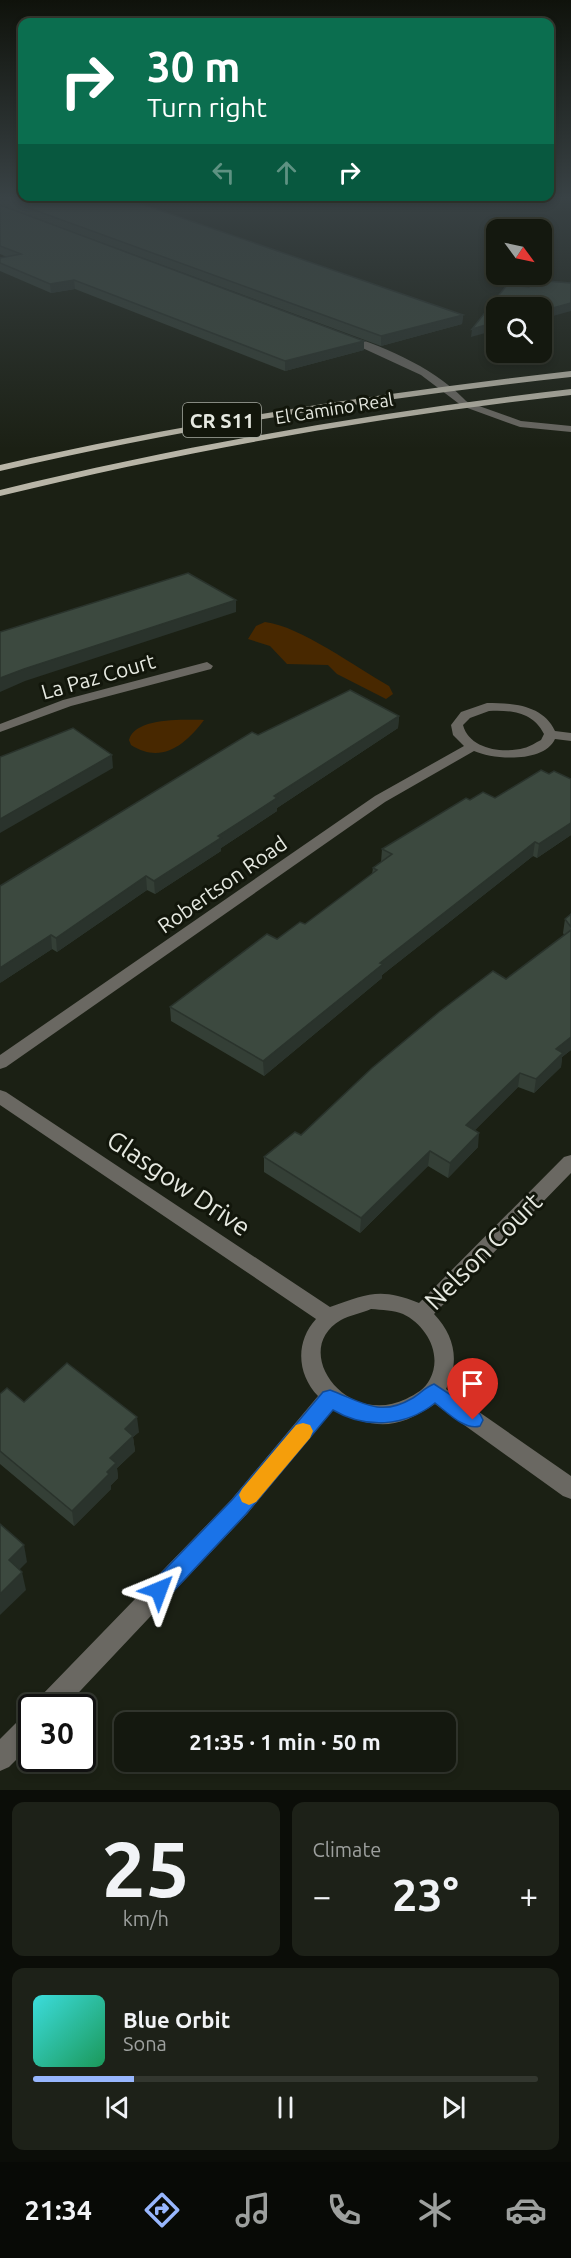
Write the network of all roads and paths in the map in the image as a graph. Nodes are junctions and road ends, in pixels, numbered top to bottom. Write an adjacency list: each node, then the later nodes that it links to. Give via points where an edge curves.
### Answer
1 (340, 334): 3 (street)
2 (571, 374): 3 (main road, El Camino Real / CR S11)
3 (448, 387): 5 (street); 7 (main road, El Camino Real / CR S11, via 233,418)
4 (571, 392): 5 (main road, El Camino Real / CR S11)
5 (465, 404): 6 (street, via 520,424); 8 (main road, El Camino Real / CR S11, via 257,437 70,475)
6 (571, 429)
7 (0, 468)
8 (0, 494)
9 (207, 666): 10 (street, La Paz Court, via 67,703)
10 (0, 728)
11 (550, 734): 12 (street); 13 (street, via 547,742 526,753 495,754); 13 (street, via 541,718 530,712 487,707 464,715 458,722 459,737)
12 (571, 737)
13 (472, 747): 14 (street, Robertson Road, via 380,799)
14 (0, 1063)
15 (0, 1096): 18 (street, Glasgow Drive)
16 (571, 1162): 17 (street, Nelson Court)
17 (420, 1315): 18 (street, via 393,1303 371,1301); 19 (street, via 440,1338 446,1356 444,1375)
18 (327, 1316): 20 (street, via 311,1344 310,1363 316,1382)
19 (434, 1392): 20 (street, via 417,1406 373,1415 350,1410); 21 (street)
20 (330, 1398): 22 (street, via 239,1507)
21 (571, 1489)
22 (60, 1694)
23 (18, 1739): 24 (street)
24 (0, 1758)

